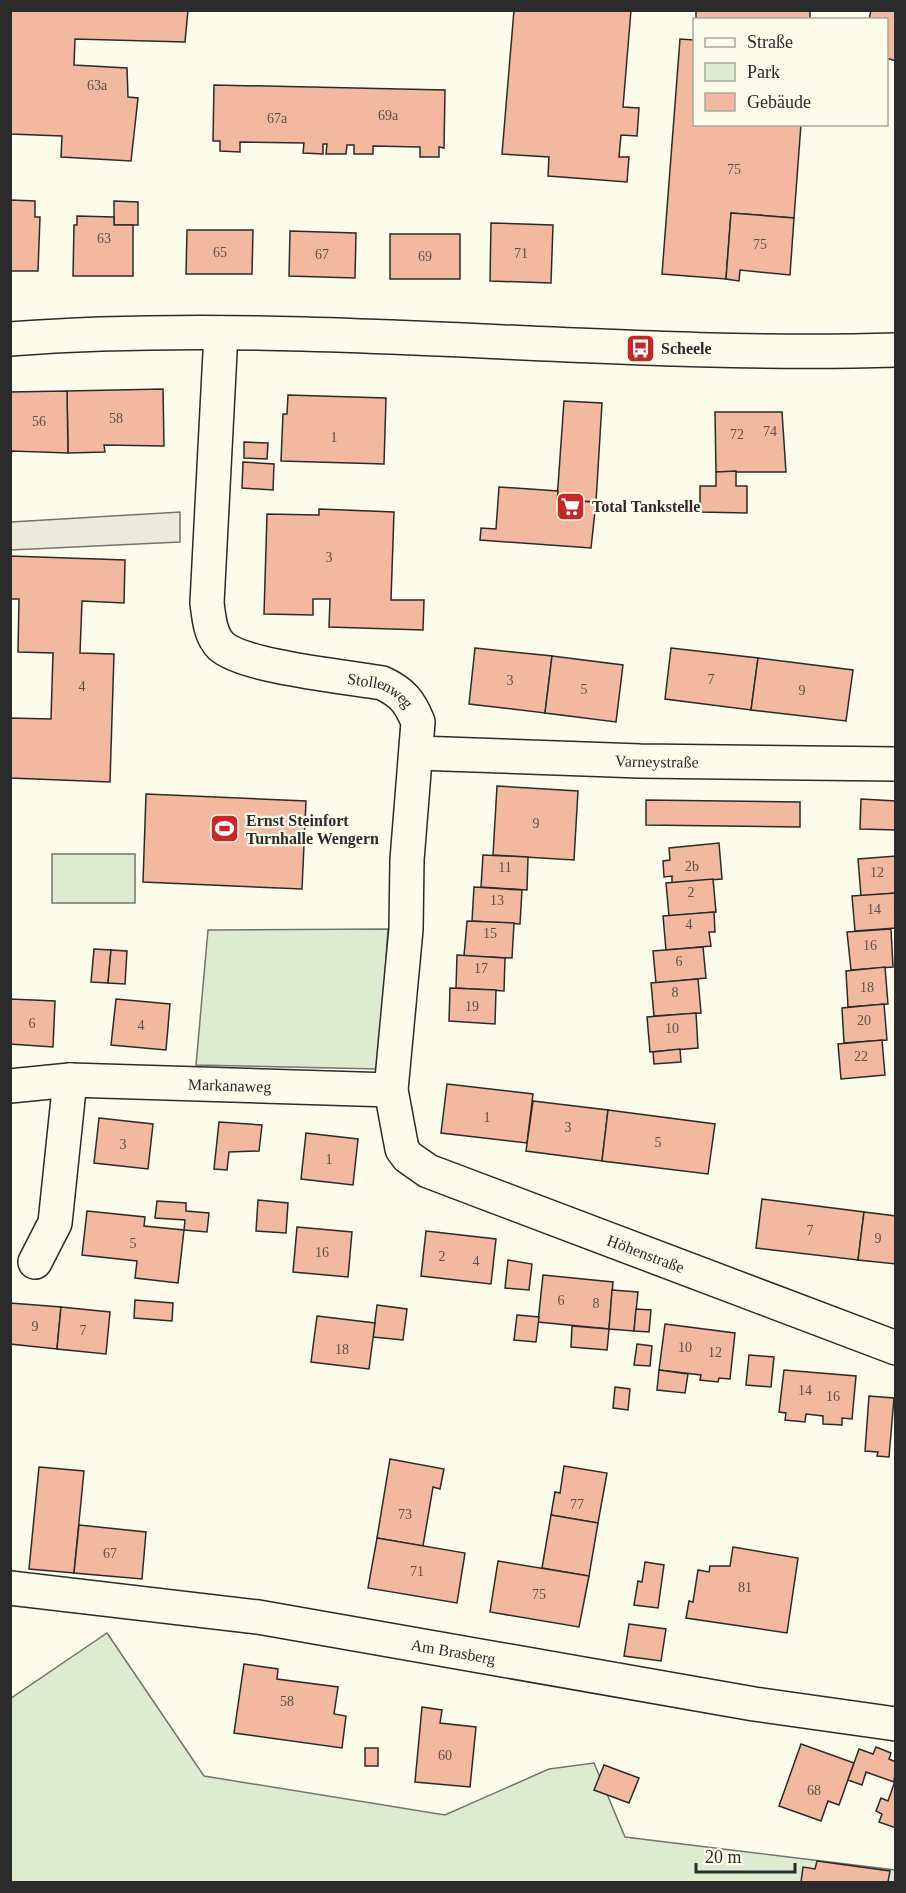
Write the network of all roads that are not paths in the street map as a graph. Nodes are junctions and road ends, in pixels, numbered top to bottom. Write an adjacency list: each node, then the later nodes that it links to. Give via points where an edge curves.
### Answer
1 (221, 333): 2 (street, via 147,332); 3 (street, via 787,353); 4 (street, Stollenweg, via 207,603 210,626 222,646 253,660 382,683 397,690 411,704 418,722)
2 (10, 339)
3 (896, 350)
4 (417, 753): 5 (street, Varneystraße); 8 (street, Stollenweg)
5 (896, 764)
6 (70, 1080): 7 (street, Markanaweg); 8 (street, Markanaweg); 10 (street, via 55,1223)
7 (10, 1086)
8 (391, 1090): 9 (street, Stollenweg)
9 (402, 1149): 11 (street, Höhenstraße, via 428,1171)
10 (35, 1262)
11 (896, 1348)
12 (10, 1588): 13 (street, Am Brasberg, via 258,1617 754,1704)
13 (896, 1724)

